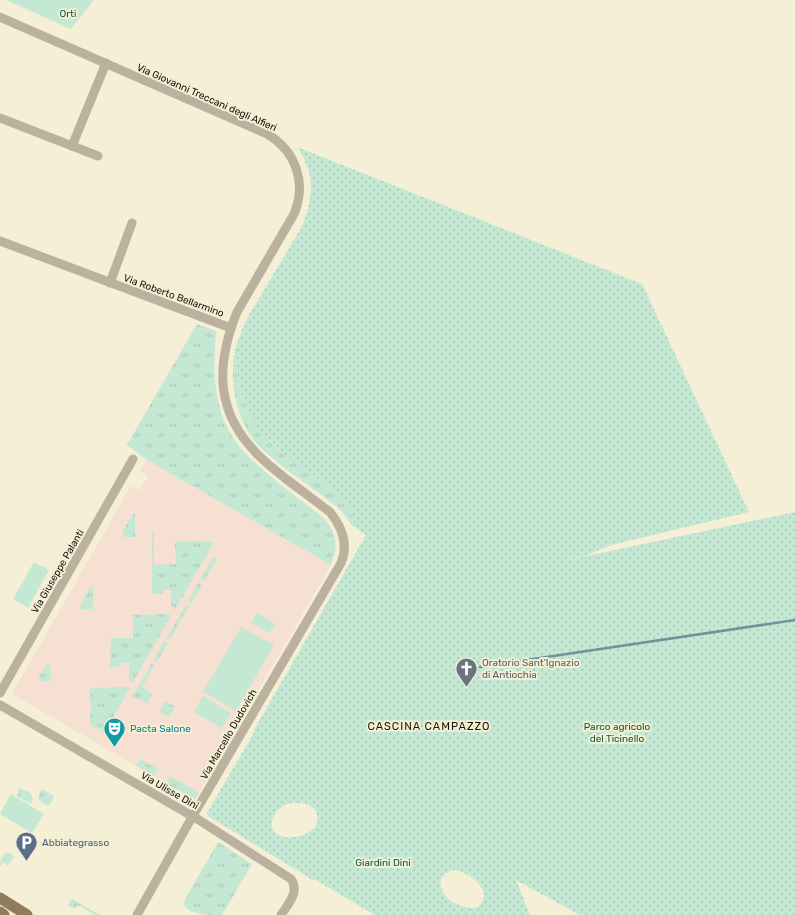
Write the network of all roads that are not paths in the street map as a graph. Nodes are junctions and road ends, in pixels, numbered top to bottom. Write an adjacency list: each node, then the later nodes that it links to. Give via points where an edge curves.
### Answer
1 (0, 17): 2 (street, Via Giovanni Treccani degli Alfieri)
2 (106, 64): 4 (street); 9 (street, Via Giovanni Treccani degli Alfieri, via 266,134 282,146 296,167 300,190 298,205)
3 (0, 118): 4 (street)
4 (72, 146): 5 (street)
5 (98, 156)
6 (132, 223): 8 (street, Via Roberto Bellarmino)
7 (0, 241): 8 (street, Via Roberto Bellarmino)
8 (110, 283): 9 (street, Via Roberto Bellarmino)
9 (230, 328): 11 (street, Via Giovanni Treccani degli Alfieri, via 223,383 226,404 233,421 260,457 330,512 338,522 344,543)
10 (134, 459): 12 (street, Via Giuseppe Palanti)
11 (339, 565): 14 (street, Via Marcello Dudovich)
12 (0, 693)
13 (0, 705): 14 (street, Via Ulisse Dini)
14 (193, 816): 19 (street, Via Marcello Dudovich); 20 (street, Via Ulisse Dini, via 291,879 295,887 294,894)
15 (0, 898): 18 (main road)
16 (0, 912): 17 (main road)
17 (4, 915)
18 (26, 915)
19 (136, 915)
20 (281, 915)

